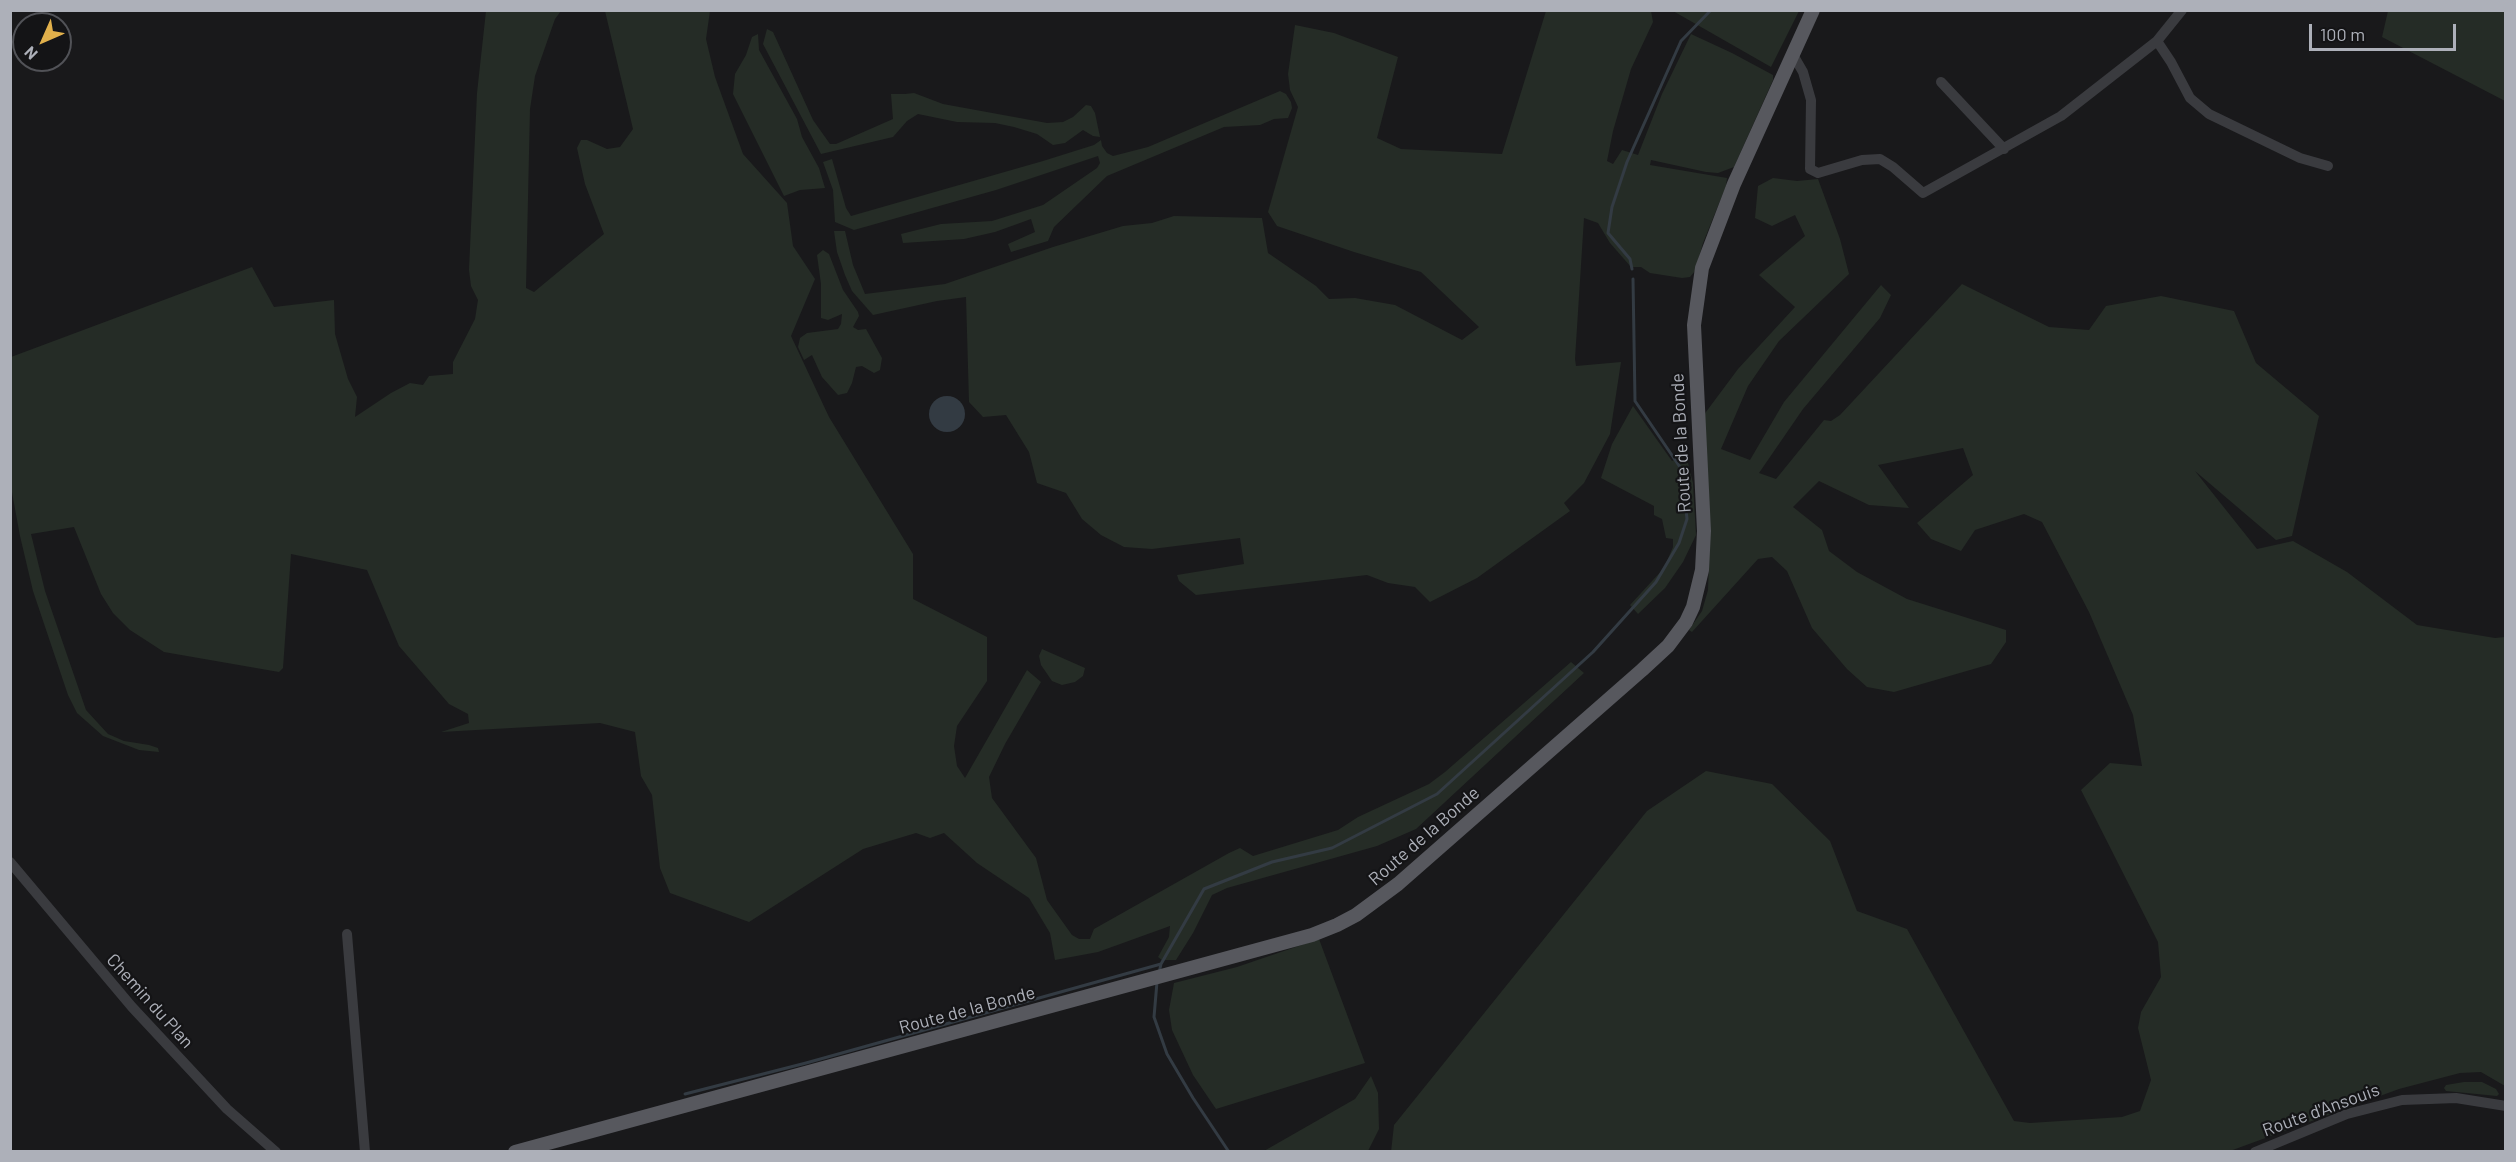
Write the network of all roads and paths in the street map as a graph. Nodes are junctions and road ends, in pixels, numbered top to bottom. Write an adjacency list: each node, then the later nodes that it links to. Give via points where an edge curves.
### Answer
1 (1813, 10): 4 (main road, Route de la Bonde)
2 (2182, 10): 3 (street)
3 (2157, 42): 6 (street, via 2061,116); 7 (street, via 2190,98 2209,114 2300,158)
4 (1792, 52): 6 (street, via 1803,72 1810,100 1810,169 1818,173 1880,159 1923,193); 13 (main road, Route de la Bonde, via 1713,234 1698,283 1694,325 1704,531 1702,570 1694,607 1679,632 1642,670 1433,854 1356,915 1312,934)
5 (1941, 82): 6 (street)
6 (2004, 149)
7 (2328, 166)
8 (10, 862): 11 (street, Chemin du Plan, via 132,1007 227,1109)
9 (347, 934): 12 (street)
10 (2505, 1106): 14 (street, Route d'Ansouis, via 2456,1098 2402,1100 2347,1114)
11 (276, 1152)
12 (365, 1152)
13 (515, 1152)
14 (2255, 1152)

